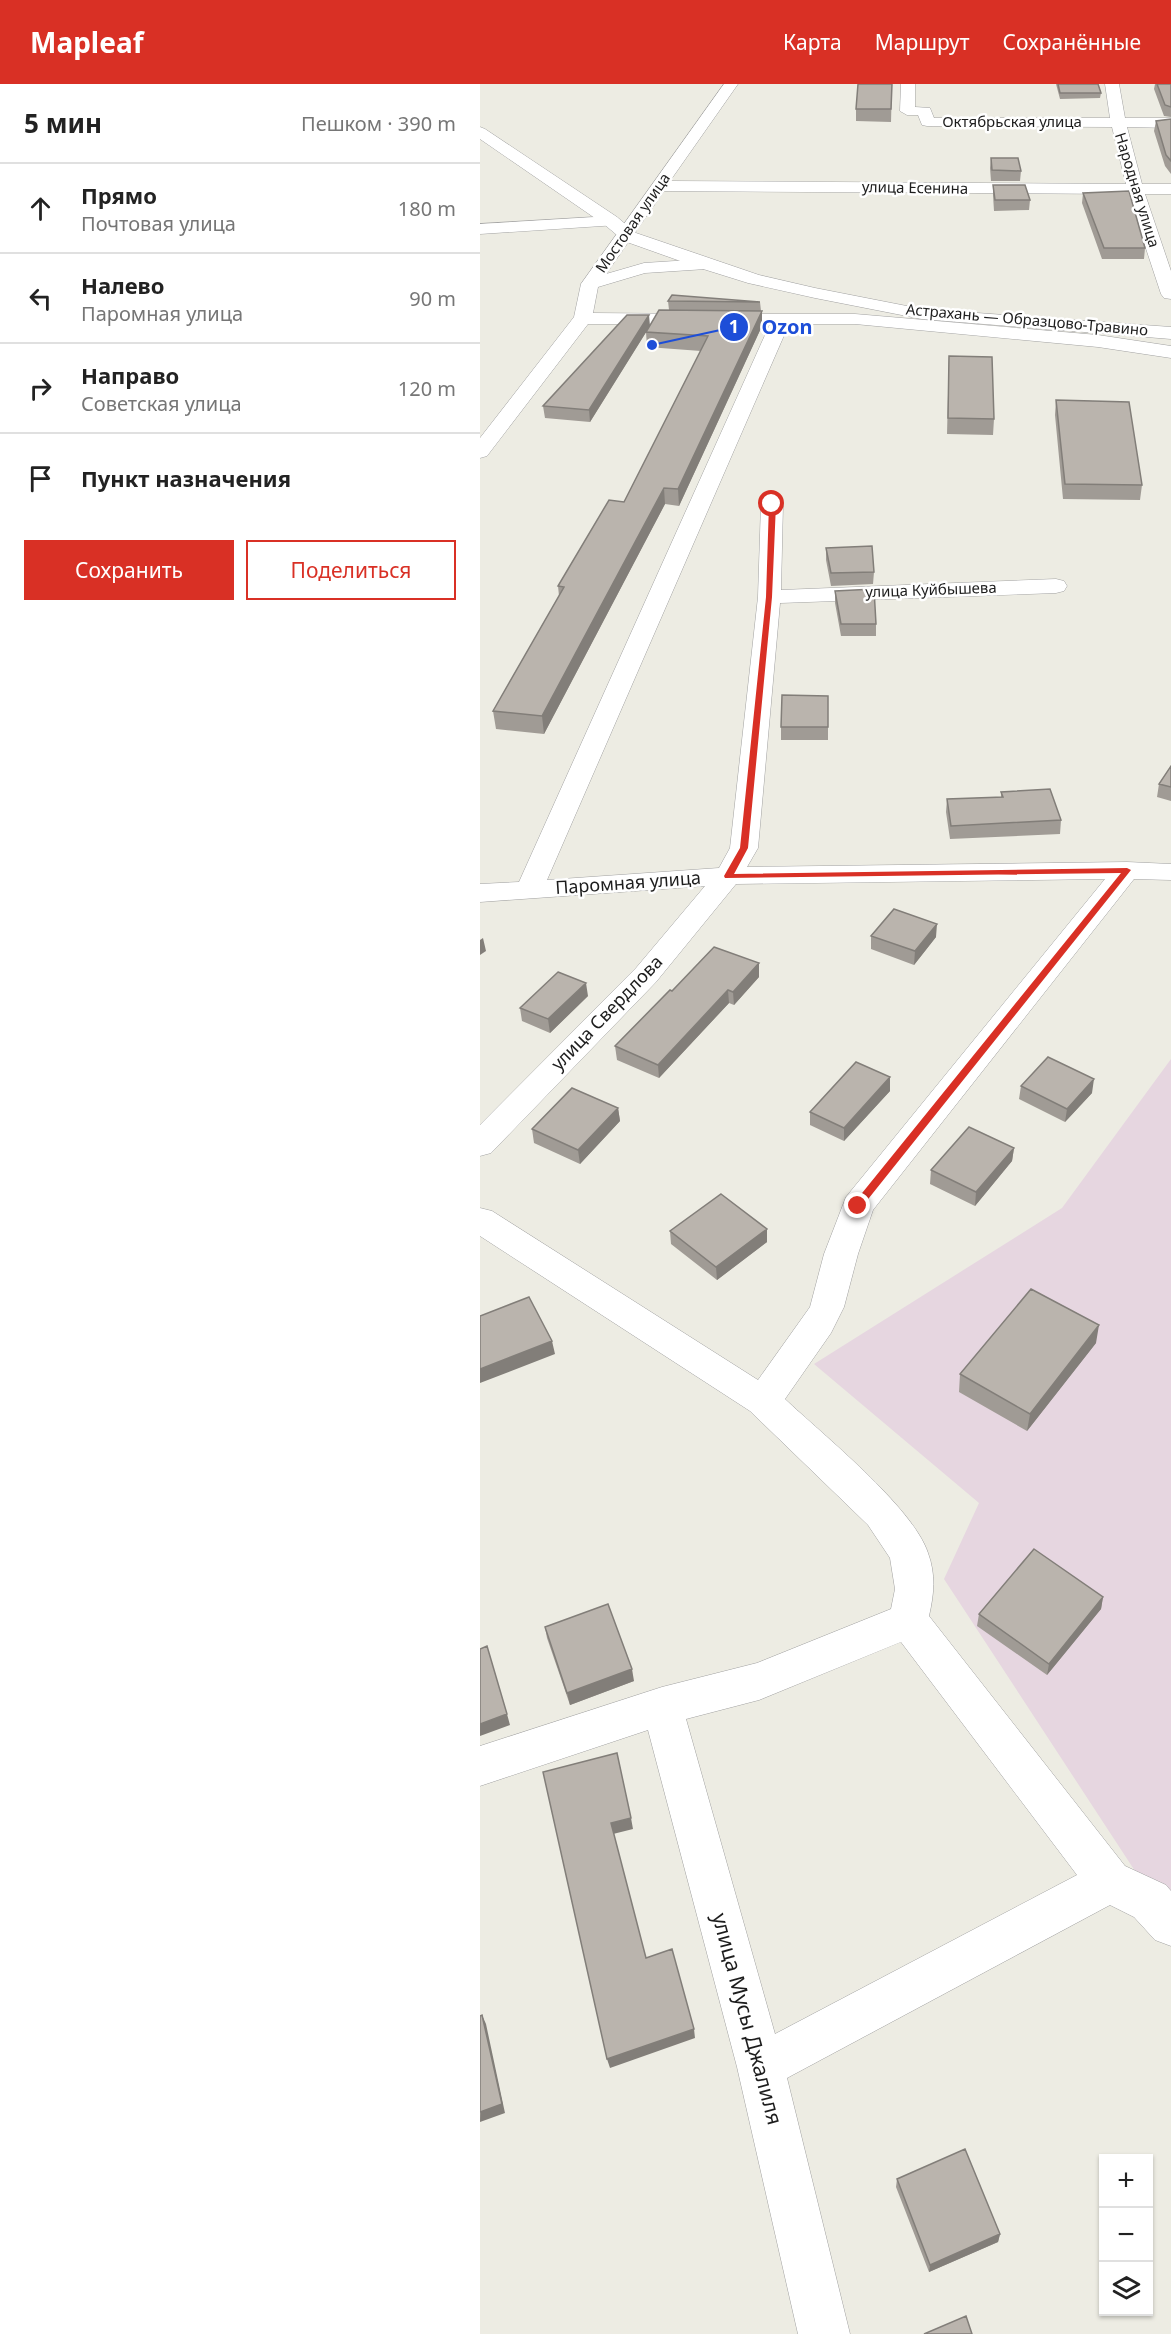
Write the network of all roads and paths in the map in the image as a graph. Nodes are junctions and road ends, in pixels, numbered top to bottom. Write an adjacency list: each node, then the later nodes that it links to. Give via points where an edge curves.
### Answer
1 (731, 84): 7 (street, Мостовая улица)
2 (908, 84): 4 (street, Октябрьская улица, via 907,111 925,111 927,122)
3 (1112, 84): 4 (street, Народная улица)
4 (1116, 123): 5 (street); 9 (street, Народная улица)
5 (1171, 123)
6 (480, 132): 10 (street, Астрахань — Образцово-Травино)
7 (660, 186): 9 (street, улица Есенина); 12 (street, Мостовая улица)
8 (1171, 189): 9 (street, улица Есенина)
9 (1135, 190): 15 (street, Народная улица)
10 (611, 221): 11 (street); 12 (street, Астрахань — Образцово-Травино)
11 (480, 229)
12 (626, 233): 13 (street, Астрахань — Образцово-Травино); 14 (street, Мостовая улица)
13 (706, 264): 14 (street, via 644,268); 20 (street, Астрахань — Образцово-Травино, via 785,286 922,314)
14 (590, 284): 16 (street, Мостовая улица)
15 (1170, 294)
16 (583, 318): 17 (street); 22 (street, Мостовая улица)
17 (712, 319)
18 (735, 319): 19 (street)
19 (782, 320): 21 (street, via 855,319 1098,341); 29 (street)
20 (1171, 333)
21 (1171, 352)
22 (480, 452)
23 (772, 504): 25 (street, улица Свердлова)
24 (1056, 585): 25 (street, улица Куйбышева)
25 (769, 597): 28 (street, улица Свердлова, via 744,848)
26 (1127, 870): 27 (street, Паромная улица); 28 (street, Паромная улица); 33 (street, via 858,1206 827,1308)
27 (1171, 872)
28 (728, 876): 29 (street, Паромная улица); 31 (street, улица Свердлова, via 646,975)
29 (529, 890): 30 (street, Паромная улица)
30 (480, 893)
31 (480, 1145)
32 (480, 1220): 33 (street)
33 (763, 1401): 34 (street, via 881,1513 909,1553 915,1589)
34 (908, 1620): 35 (street, via 759,1681); 37 (street)
35 (662, 1706): 36 (street); 39 (street, улица Мусы Джалиля)
36 (480, 1766)
37 (1108, 1882): 38 (street, via 1150,1901); 39 (street)
38 (1171, 1924)
39 (761, 2067): 40 (street, улица Мусы Джалиля)
40 (824, 2334)

